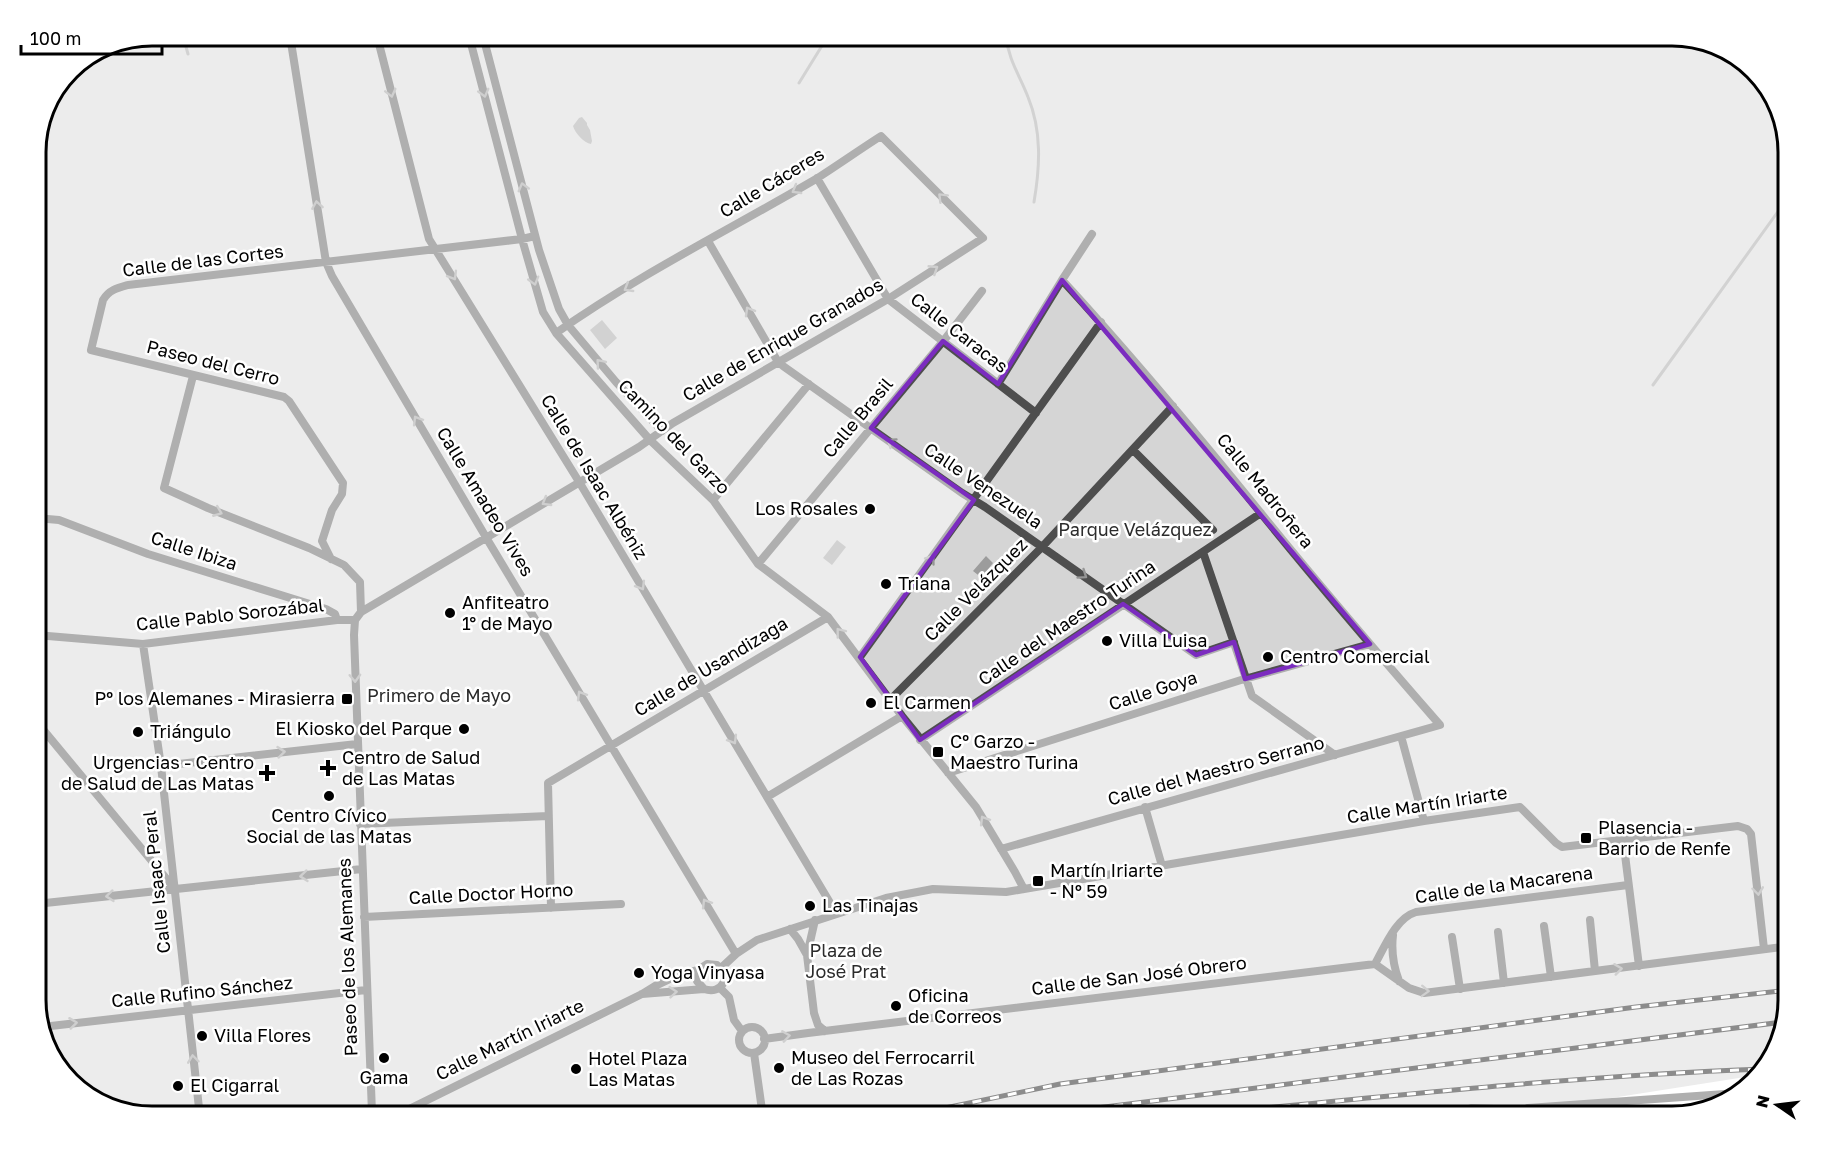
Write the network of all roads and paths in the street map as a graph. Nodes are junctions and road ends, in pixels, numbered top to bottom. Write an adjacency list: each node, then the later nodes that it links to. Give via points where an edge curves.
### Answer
1 (292, 46): 12 (street, Calle Amadeo Vives, one-way to 1)
2 (380, 46): 11 (street, Calle de Isaac Albéniz, one-way to 11, via 429,239)
3 (472, 46): 9 (street, Camino del Garzo, one-way to 9)
4 (486, 46): 7 (street, Camino del Garzo, one-way to 4)
5 (817, 178): 8 (street, Calle Cáceres, one-way to 5, via 881,136); 10 (street, Calle Cáceres, one-way to 10); 15 (street, Calle Caracas)
6 (1092, 234): 13 (street)
7 (536, 236): 9 (street); 17 (street, Camino del Garzo)
8 (983, 238): 15 (street, Calle de Enrique Granados, one-way to 8)
9 (522, 239): 11 (street); 18 (street, Camino del Garzo, one-way to 18, via 543,312)
10 (708, 241): 17 (street, Calle Cáceres, one-way to 17); 21 (street, one-way to 10)
11 (436, 249): 12 (street); 31 (street, Calle de Isaac Albéniz, one-way to 31)
12 (327, 262): 20 (street, Calle de las Cortes, via 111,290 103,300); 37 (street, Calle Amadeo Vives, one-way to 12)
13 (1062, 280): 16 (street, Calle Madroñera); 24 (street)
14 (982, 291): 19 (street, Calle Brasil)
15 (888, 299): 19 (street, Calle Caracas); 21 (street, Calle de Enrique Granados)
16 (1101, 322): 25 (street, Calle Madroñera); 26 (street)
17 (567, 325): 18 (street, Calle Cáceres); 28 (street, Camino del Garzo, one-way to 17)
18 (556, 333): 29 (street, Camino del Garzo)
19 (942, 341): 24 (street, Calle Caracas); 27 (street, Calle Brasil)
20 (91, 350): 22 (street, Paseo del Cerro)
21 (778, 362): 23 (street, Calle Venezuela); 28 (street, Calle de Enrique Granados)
22 (193, 375): 40 (street, Paseo del Cerro, via 289,401 343,483 322,541); 40 (street, Paseo de los Alemanes, one-way to 40, via 164,488)
23 (809, 384): 27 (street, Calle Venezuela); 32 (street)
24 (998, 384): 26 (street, Calle Caracas)
25 (1173, 406): 30 (street, Calle Velázquez); 34 (street, Calle Madroñera)
26 (1036, 413): 33 (street)
27 (871, 428): 33 (street, Calle Venezuela, one-way to 27); 41 (street, Calle Brasil)
28 (662, 431): 29 (street, Calle de Enrique Granados)
29 (650, 440): 31 (street, Calle de Enrique Granados); 32 (street, Camino del Garzo)
30 (1133, 450): 36 (street); 38 (street, Calle Velázquez)
31 (579, 482): 37 (street, Calle de Enrique Granados, one-way to 37); 52 (street, Calle de Isaac Albéniz, one-way to 52)
32 (713, 500): 41 (street, Camino del Garzo)
33 (974, 500): 38 (street, Calle Venezuela); 50 (street, one-way to 33)
34 (1261, 513): 39 (street, Calle del Maestro Turina); 49 (street, Calle Madroñera)
35 (47, 519): 45 (street, Calle Ibiza, via 326,609)
36 (1213, 530)
37 (486, 537): 43 (street, Calle de Enrique Granados); 60 (street, Calle Amadeo Vives, one-way to 37)
38 (1042, 547): 42 (street, Calle Venezuela, one-way to 42); 53 (street, Calle Velázquez)
39 (1203, 552): 42 (street, Calle del Maestro Turina); 47 (street)
40 (331, 559): 43 (street, Paseo de los Alemanes, via 344,565 360,582)
41 (758, 564): 44 (street, Camino del Garzo)
42 (1123, 604): 47 (street, Calle Venezuela, via 1196,655); 58 (street, Calle del Maestro Turina)
43 (358, 616): 45 (street, Calle Pablo Sorozábal); 59 (street, Paseo de los Alemanes, one-way to 59, via 354,635)
44 (828, 617): 50 (street, Camino del Garzo, one-way to 44); 52 (street, Calle de Usandizaga)
45 (338, 620): 48 (street, Calle Pablo Sorozábal)
46 (47, 636): 48 (street, Calle Pablo Sorozábal)
47 (1234, 642): 51 (street)
48 (143, 644): 62 (street, Calle Isaac Peral)
49 (1370, 644): 51 (street, Calle Goya); 55 (street, Calle Madroñera)
50 (860, 657): 53 (street, Camino del Garzo)
51 (1245, 679): 61 (street, via 1252,696); 63 (street, Calle Goya)
52 (703, 690): 60 (street, Calle de Usandizaga); 64 (street, Calle de Isaac Albéniz, one-way to 64)
53 (891, 699): 54 (street, Camino del Garzo)
54 (902, 716): 58 (street, Camino del Garzo); 64 (street)
55 (1440, 725): 57 (street, Calle del Maestro Serrano)
56 (47, 735): 75 (street)
57 (1401, 736): 61 (street, Calle del Maestro Serrano); 67 (street)
58 (920, 740): 63 (street, Camino del Garzo)
59 (357, 744): 62 (street, one-way to 59); 68 (street, Paseo de los Alemanes)
60 (611, 746): 66 (street, Calle de Usandizaga, via 548,783); 90 (street, Calle Amadeo Vives, one-way to 60)
61 (1335, 755): 65 (street, Calle del Maestro Serrano)
62 (161, 766): 75 (street, Calle Isaac Peral)
63 (948, 773): 70 (street, Camino del Garzo, one-way to 63, via 976,807)
64 (767, 797): 79 (street, Calle de Isaac Albéniz)
65 (1145, 807): 70 (street, Calle del Maestro Serrano); 71 (street)
66 (548, 816): 68 (street); 78 (street)
67 (1424, 821): 69 (street, Calle Martín Iriarte, via 1520,807 1562,846); 71 (street, Calle Martín Iriarte)
68 (360, 824): 72 (street, Paseo de los Alemanes)
69 (1623, 839): 73 (street); 89 (street, Calle Martín Iriarte, one-way to 89, via 1738,826 1747,829 1751,834)
70 (1001, 849): 74 (street, Camino del Garzo)
71 (1162, 866): 74 (street, Calle Martín Iriarte)
72 (362, 869): 75 (street, one-way to 75); 80 (street, Paseo de los Alemanes)
73 (1628, 885): 85 (street, Calle de la Macarena, via 1416,912 1407,915); 93 (street)
74 (1024, 889): 79 (street, Calle Martín Iriarte, via 933,890 886,898)
75 (175, 890): 76 (street, one-way to 76); 105 (street, Calle Isaac Peral)
76 (47, 903)
77 (621, 904): 78 (street, Calle Doctor Horno)
78 (551, 908): 80 (street, Calle Doctor Horno)
79 (834, 914): 81 (street, Calle Martín Iriarte)
80 (364, 917): 103 (street, Paseo de los Alemanes)
81 (815, 920): 84 (street, Calle Martín Iriarte); 91 (street)
82 (1590, 920): 96 (street)
83 (1544, 926): 97 (street)
84 (790, 929): 90 (street, Calle Martín Iriarte, via 757,940); 91 (street)
85 (1394, 932): 92 (street, Calle de la Macarena); 98 (street, via 1391,951)
86 (1498, 932): 99 (street)
87 (1452, 938): 102 (street)
88 (1778, 947): 89 (street)
89 (1764, 949): 93 (street)
90 (736, 954): 94 (street, Calle Martín Iriarte)
91 (807, 956): 106 (street)
92 (1375, 964): 98 (street); 109 (street, Calle de San José Obrero)
93 (1639, 966): 96 (street, one-way to 93)
94 (722, 968): 95 (street, via 712,963); 100 (street, via 725,978)
95 (698, 970): 101 (street, via 697,981); 104 (street, Calle Martín Iriarte, via 658,983)
96 (1595, 971): 97 (street)
97 (1551, 977): 99 (street)
98 (1399, 981): 102 (street, one-way to 102, via 1424,993)
99 (1504, 983): 102 (street)
100 (720, 988): 101 (street); 108 (street, via 729,997 734,1020)
101 (704, 989): 104 (street, Calle Martín Iriarte, one-way to 101)
102 (1460, 989)
103 (366, 990): 105 (street, Calle Rufino Sánchez); 115 (street, Paseo de los Alemanes)
104 (642, 994): 116 (street, Calle Martín Iriarte)
105 (187, 1011): 107 (street, Calle Rufino Sánchez, one-way to 105); 114 (street, Calle Isaac Peral, one-way to 105)
106 (814, 1013): 109 (street); 110 (street)
107 (50, 1026)
108 (742, 1030): 111 (street, via 756,1028); 112 (street, via 740,1046)
109 (825, 1031): 110 (street, Calle de San José Obrero)
110 (808, 1033): 111 (street, Calle de San José Obrero, one-way to 110)
111 (765, 1039): 112 (street, via 762,1048)
112 (754, 1053): 117 (street)
113 (1722, 1094): 118 (street)
114 (199, 1106)
115 (370, 1106)
116 (413, 1106)
117 (761, 1106)
118 (1556, 1106)

